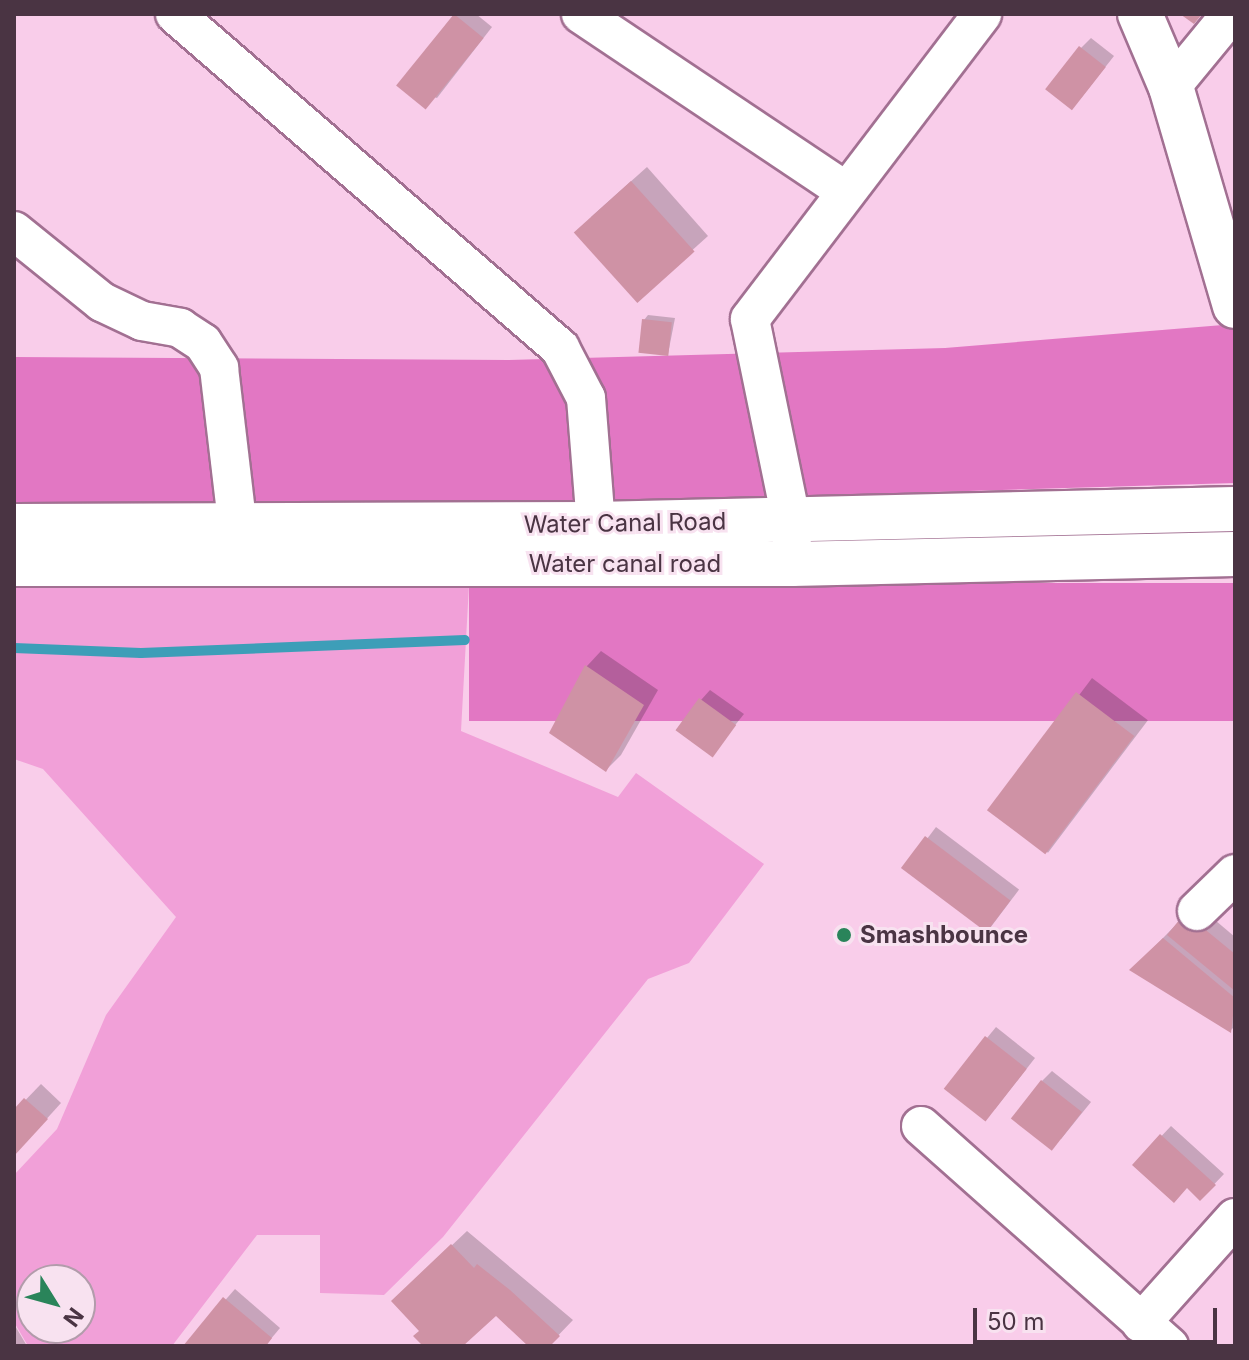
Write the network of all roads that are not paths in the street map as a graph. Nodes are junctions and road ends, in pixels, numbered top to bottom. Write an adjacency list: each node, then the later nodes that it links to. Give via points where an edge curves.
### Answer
1 (175, 14): 12 (street, via 560,348 586,398)
2 (581, 14): 7 (street)
3 (982, 14): 7 (street)
4 (1140, 14): 6 (main road)
5 (1231, 14): 6 (street)
6 (1171, 87): 9 (main road)
7 (844, 190): 11 (street, via 750,319)
8 (14, 231): 14 (street, via 102,302 142,321 180,328 203,343 219,368)
9 (1235, 306)
10 (1235, 509): 11 (main road, Water Canal Road)
11 (791, 519): 12 (main road, Water Canal Road); 17 (street)
12 (596, 524): 14 (main road, Water Canal Road)
13 (14, 526): 14 (main road, Water Canal Road)
14 (241, 546): 16 (main road, Water canal road); 17 (main road, Water canal road)
15 (1235, 554): 17 (main road, Water canal road)
16 (14, 564)
17 (792, 564)
18 (1235, 874): 19 (street)
19 (1197, 911)
20 (921, 1126): 22 (street)
21 (1235, 1218): 22 (street)
22 (1155, 1335)

